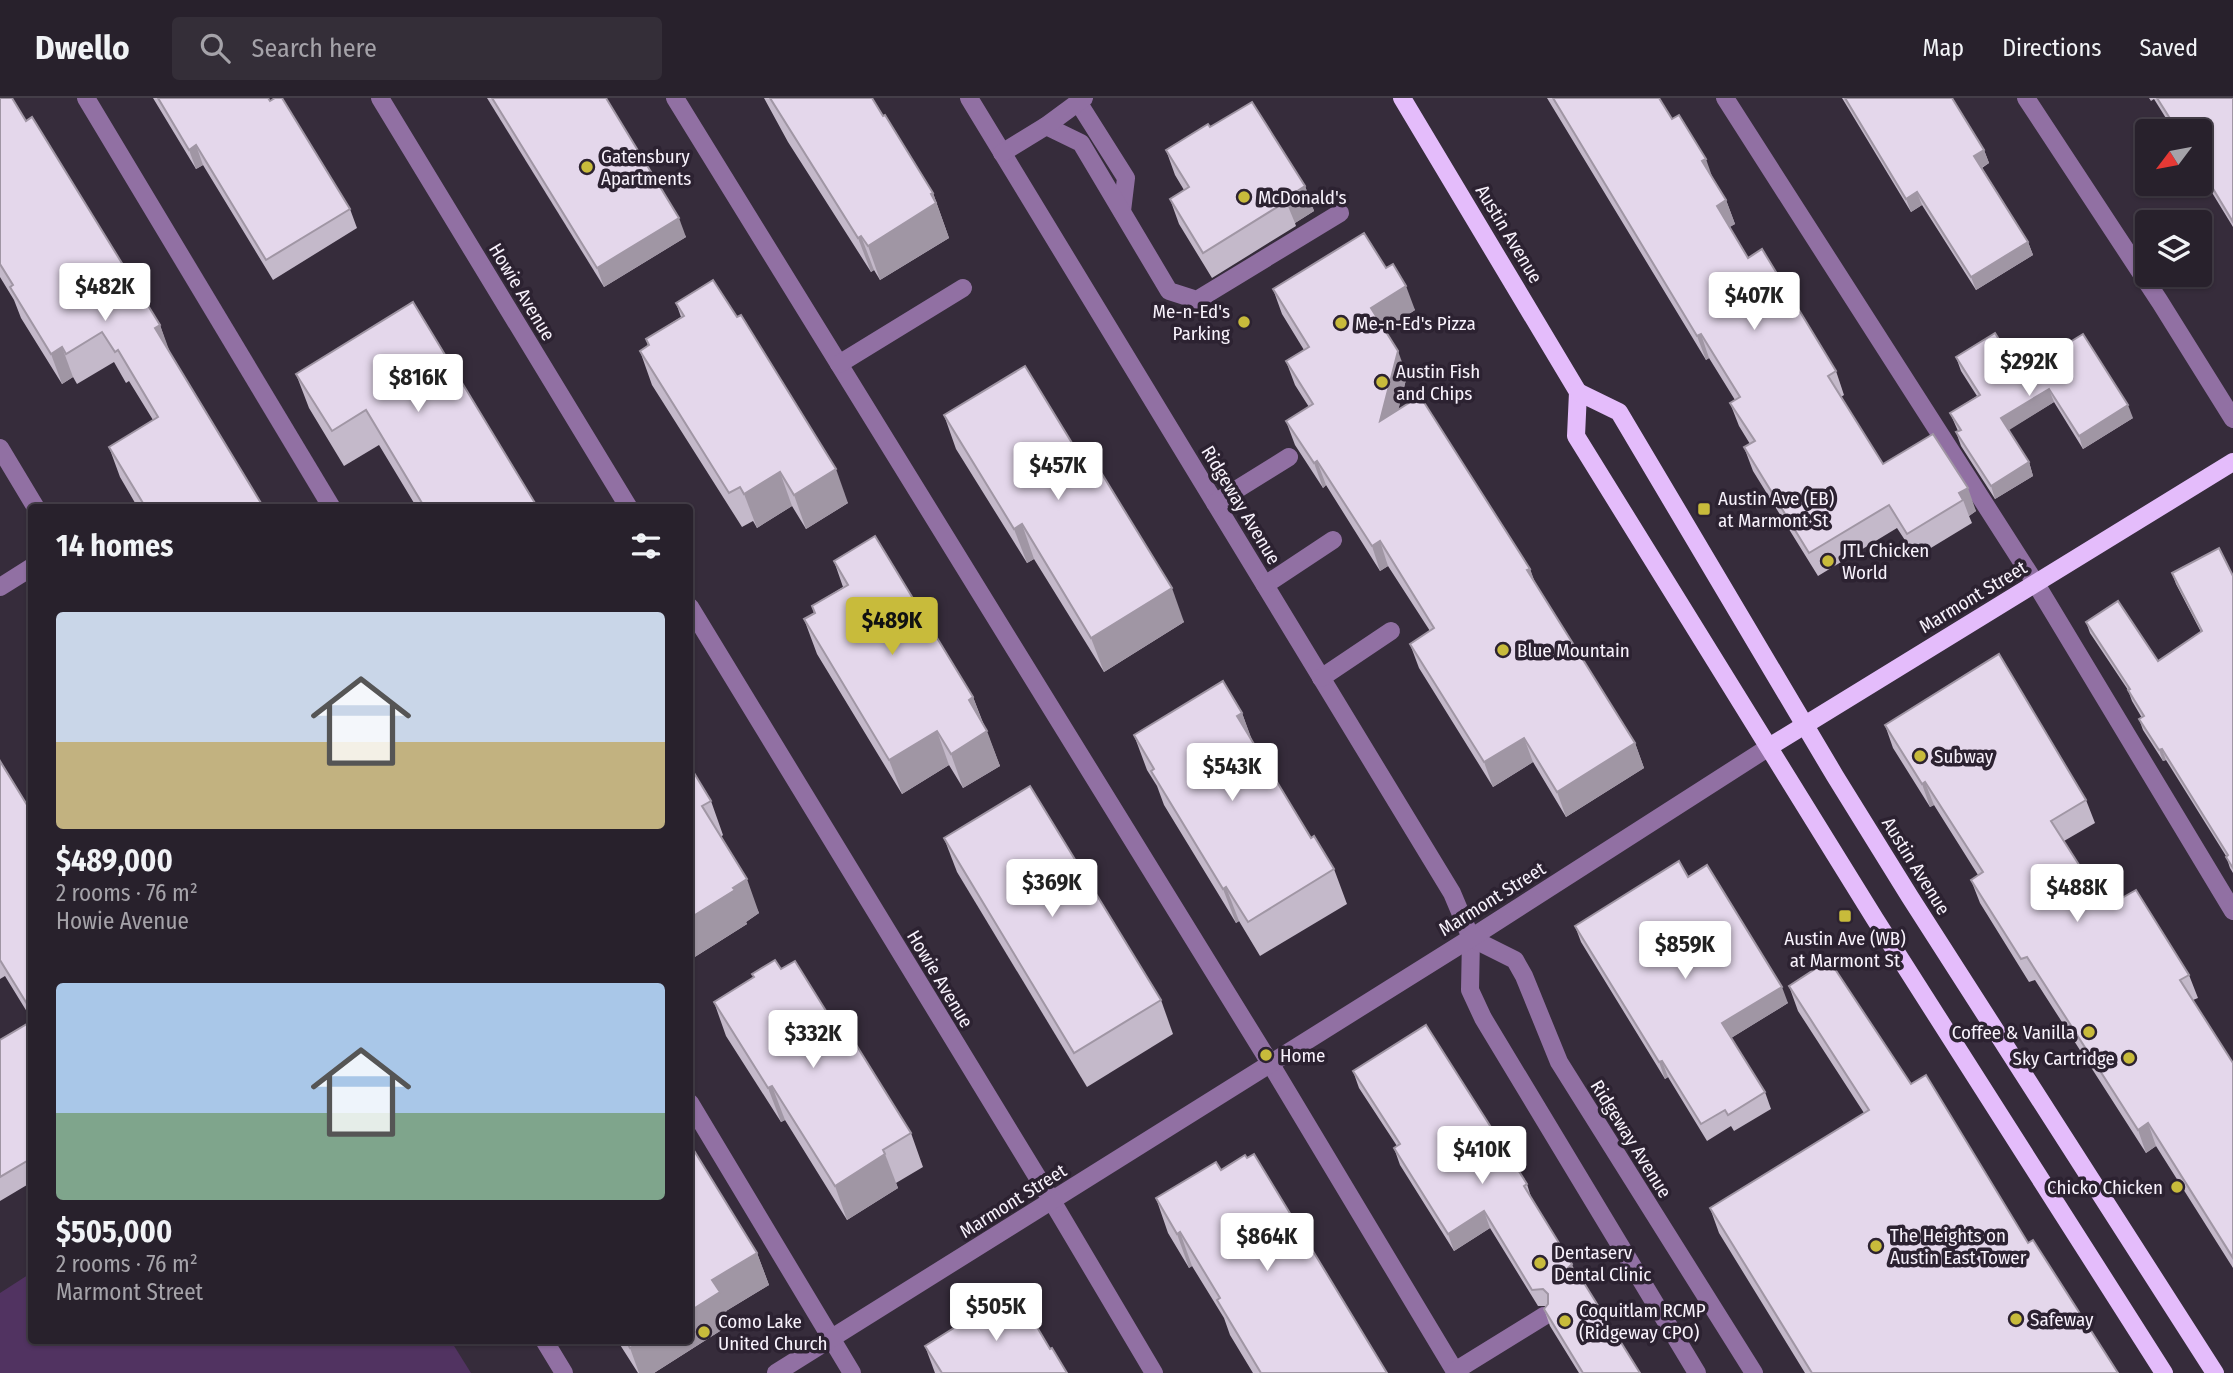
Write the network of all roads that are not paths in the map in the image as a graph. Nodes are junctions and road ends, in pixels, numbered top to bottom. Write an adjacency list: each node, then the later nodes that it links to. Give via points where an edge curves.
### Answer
1 (86, 98): 22 (street)
2 (380, 98): 23 (street, Howie Avenue)
3 (675, 98): 14 (street)
4 (969, 98): 10 (street, Ridgeway Avenue)
5 (1402, 98): 15 (main road, Austin Avenue)
6 (1725, 98): 26 (street)
7 (2026, 98): 16 (street)
8 (1081, 100): 9 (street); 11 (street, via 1126,178)
9 (1046, 126): 10 (street); 11 (street, via 1081,143)
10 (1002, 153): 20 (street, Ridgeway Avenue)
11 (1122, 211): 12 (street, via 1170,291 1197,300)
12 (1340, 213)
13 (964, 288): 14 (street)
14 (839, 364): 36 (street)
15 (1578, 393): 32 (main road, Austin Avenue, via 1619,412); 33 (main road, via 1576,436)
16 (2233, 419)
17 (0, 448): 21 (street)
18 (1289, 457): 20 (street)
19 (2233, 462): 26 (main road, Marmont Street)
20 (1215, 503): 27 (street, Ridgeway Avenue)
21 (34, 504)
22 (330, 504)
23 (627, 504)
24 (1333, 540): 27 (street)
25 (28, 570): 28 (street)
26 (2036, 583): 32 (main road, Marmont Street); 34 (street)
27 (1265, 584): 31 (street, Ridgeway Avenue)
28 (0, 587)
29 (693, 612): 38 (street, Howie Avenue)
30 (1391, 631): 31 (street)
31 (1321, 678): 35 (street, Ridgeway Avenue, via 1452,893)
32 (1805, 724): 33 (main road, Marmont Street); 50 (main road, Austin Avenue)
33 (1769, 747): 35 (street, Marmont Street); 49 (main road)
34 (2233, 911)
35 (1471, 938): 36 (street, Marmont Street); 47 (street, Ridgeway Avenue, via 1470,990 1483,1017); 48 (street, Ridgeway Avenue, via 1514,960 1559,1062)
36 (1270, 1063): 38 (street, Marmont Street); 42 (street)
37 (693, 1107): 40 (street)
38 (1052, 1201): 40 (street, Marmont Street); 46 (street, Howie Avenue)
39 (1544, 1315): 42 (street)
40 (831, 1338): 44 (street, Marmont Street); 45 (street)
41 (546, 1344): 43 (street)
42 (1455, 1372)
43 (564, 1373)
44 (776, 1373)
45 (852, 1373)
46 (1154, 1373)
47 (1697, 1373)
48 (1754, 1373)
49 (2164, 1373)
50 (2214, 1373)

